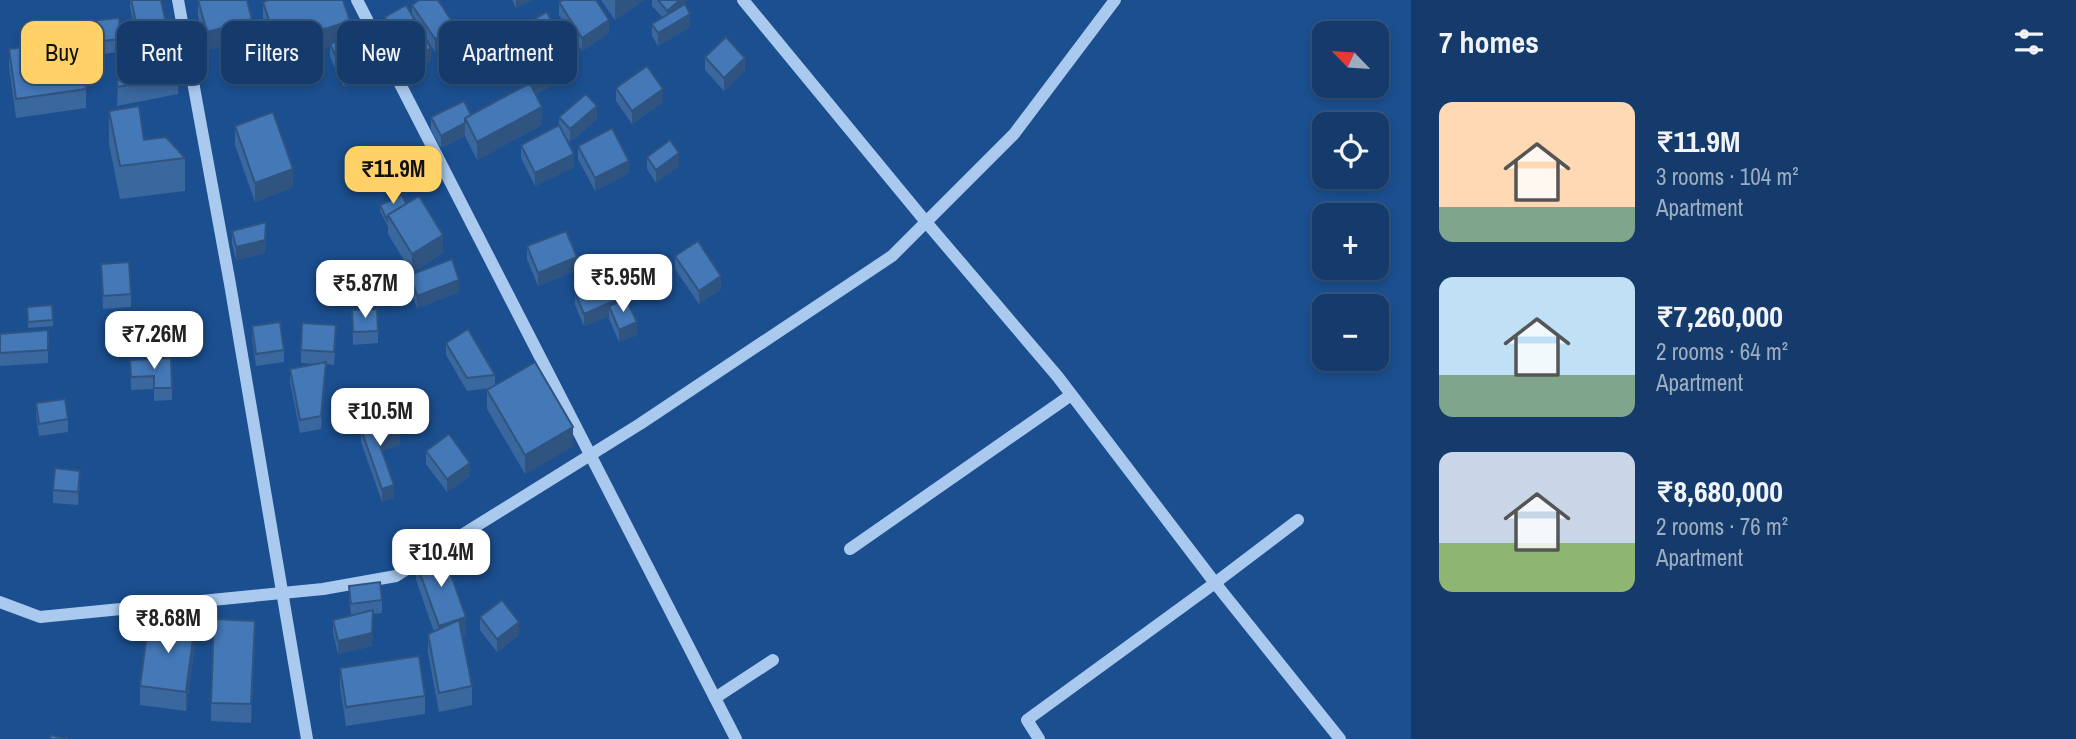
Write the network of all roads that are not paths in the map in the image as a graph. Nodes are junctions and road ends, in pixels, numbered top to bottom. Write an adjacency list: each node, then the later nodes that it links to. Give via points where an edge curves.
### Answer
1 (178, 0): 11 (street)
2 (357, 0): 7 (street)
3 (743, 0): 5 (street)
4 (1115, 0): 5 (street, via 1014,134)
5 (926, 222): 6 (street); 7 (street, via 892,256)
6 (1071, 395): 9 (street); 10 (street)
7 (590, 455): 11 (street, via 397,576); 14 (street)
8 (1298, 520): 10 (street)
9 (850, 549)
10 (1214, 583): 17 (street, via 1027,720); 18 (street)
11 (282, 594): 12 (street, via 40,617); 15 (street)
12 (0, 602)
13 (773, 660): 14 (street)
14 (715, 698): 16 (street)
15 (307, 739)
16 (736, 739)
17 (1039, 739)
18 (1340, 739)

